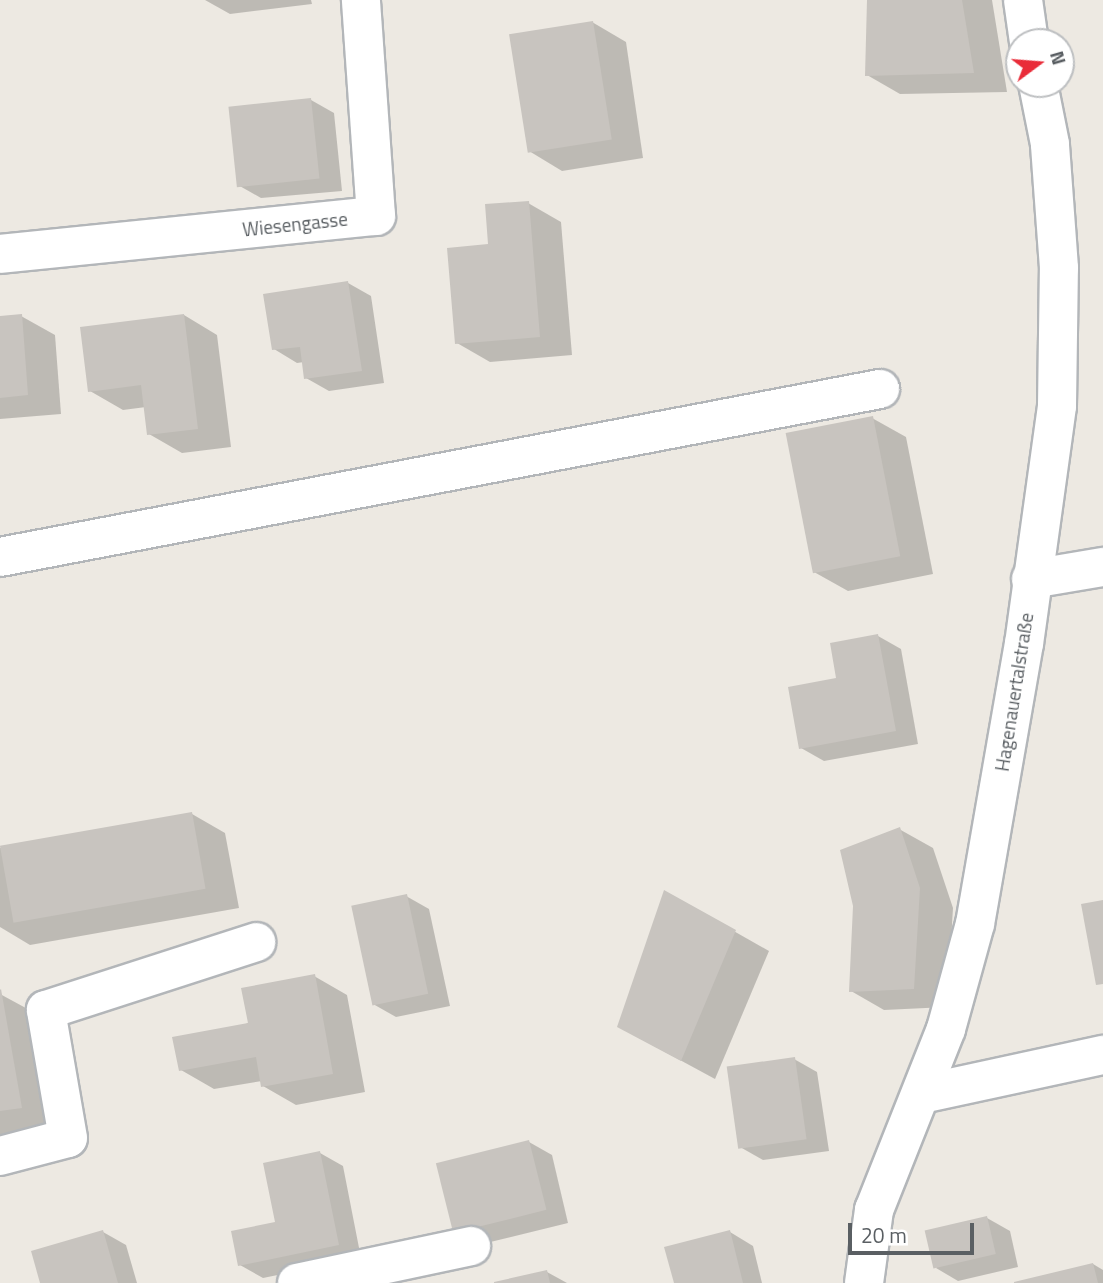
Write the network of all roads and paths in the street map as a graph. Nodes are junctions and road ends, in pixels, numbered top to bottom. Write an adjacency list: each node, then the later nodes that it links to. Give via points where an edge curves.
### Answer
1 (361, 0): 5 (street, Wiesengasse, via 376,216)
2 (1023, 0): 3 (street)
3 (1027, 28)
4 (1041, 98): 9 (street, Hagenauertalstraße, via 1050,144 1059,268 1057,406)
5 (0, 254)
6 (880, 389): 7 (street)
7 (0, 557)
8 (1103, 567): 9 (street)
9 (1031, 579): 12 (street, Hagenauertalstraße, via 1024,644 975,924 946,1029)
10 (256, 943): 13 (street, via 46,1010 68,1138)
11 (1103, 1055): 12 (street)
12 (922, 1094): 16 (street, Hagenauertalstraße, via 874,1210)
13 (0, 1156)
14 (471, 1245): 15 (street)
15 (297, 1283)
16 (864, 1283)

